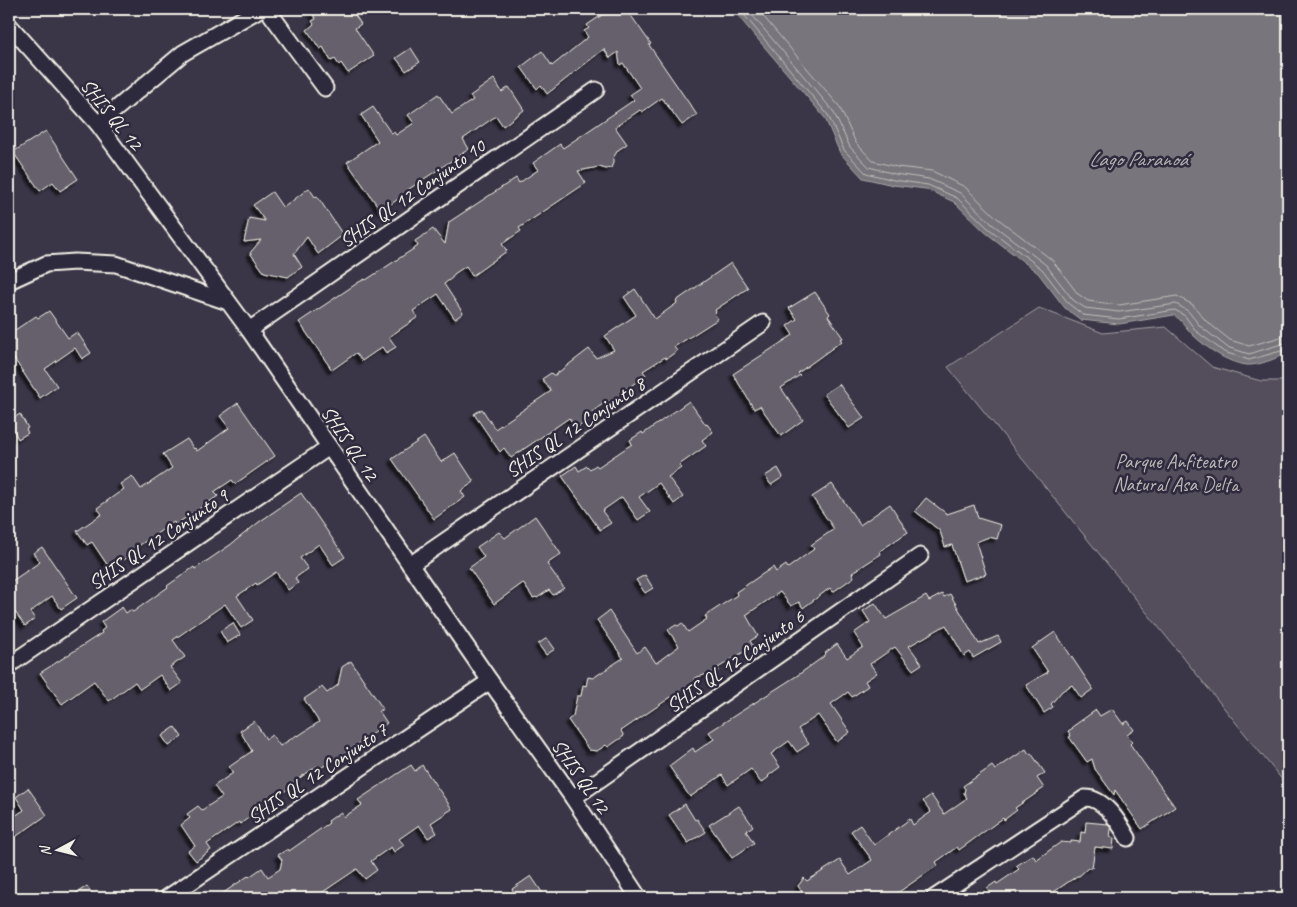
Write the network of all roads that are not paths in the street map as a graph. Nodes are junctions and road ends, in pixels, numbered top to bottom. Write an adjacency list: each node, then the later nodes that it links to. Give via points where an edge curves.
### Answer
1 (260, 9): 6 (street, via 183,53)
2 (268, 9): 4 (street)
3 (10, 28): 6 (street, SHIS QL 12)
4 (325, 88)
5 (596, 90): 10 (street, SHIS QL 12 Conjunto 10)
6 (98, 124): 8 (street, SHIS QL 12)
7 (9, 281): 8 (street, via 46,264 116,264)
8 (228, 302): 10 (street, SHIS QL 12)
9 (763, 323): 13 (street, SHIS QL 12 Conjunto 8)
10 (250, 330): 11 (street, SHIS QL 12)
11 (329, 447): 13 (street, SHIS QL 12); 14 (street, SHIS QL 12 Conjunto 9)
12 (920, 556): 16 (street, SHIS QL 12 Conjunto 6)
13 (410, 565): 15 (street, SHIS QL 12)
14 (9, 665)
15 (490, 681): 16 (street, SHIS QL 12); 18 (street, SHIS QL 12 Conjunto 7)
16 (573, 798): 19 (street, SHIS QL 12)
17 (1128, 838): 20 (street, via 1104,807 1092,798 1085,798)
18 (167, 898)
19 (639, 898)
20 (934, 898)

